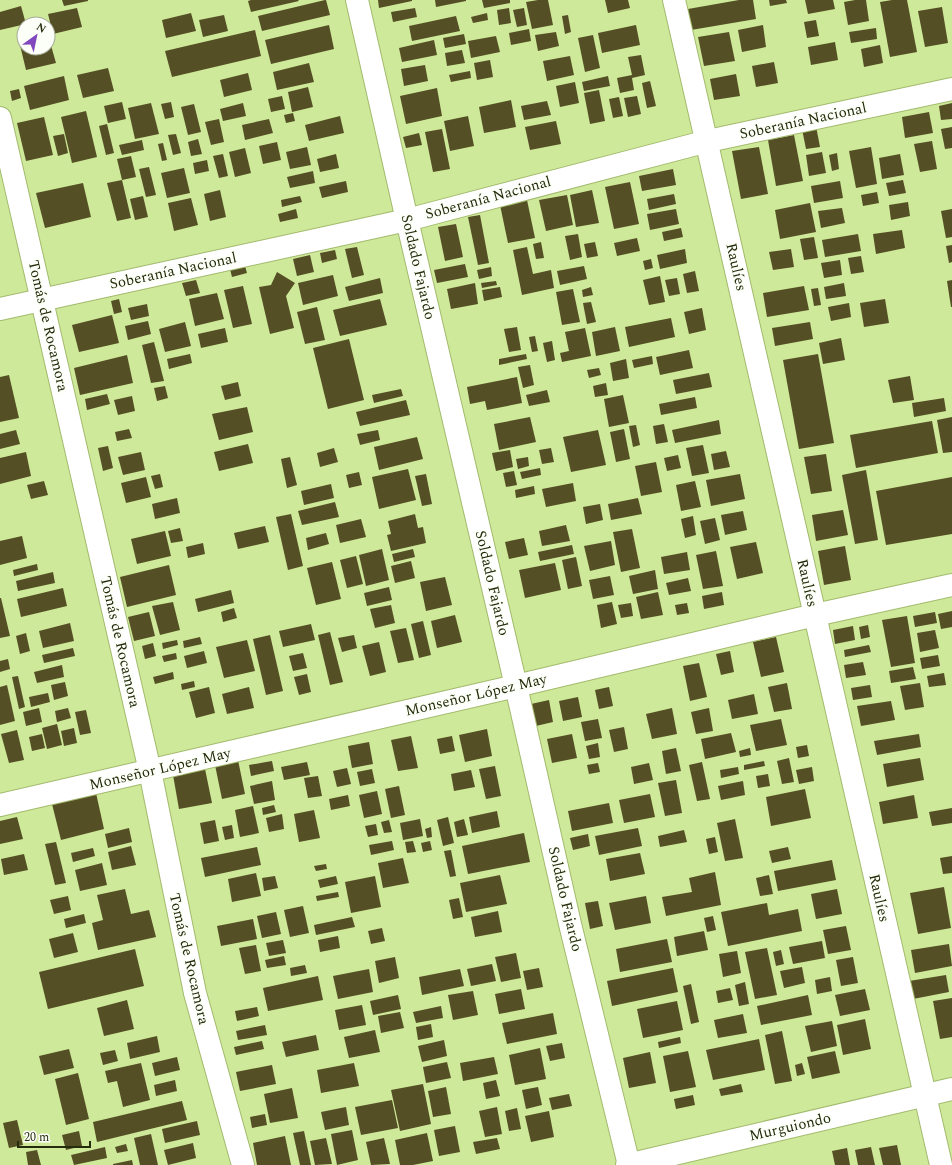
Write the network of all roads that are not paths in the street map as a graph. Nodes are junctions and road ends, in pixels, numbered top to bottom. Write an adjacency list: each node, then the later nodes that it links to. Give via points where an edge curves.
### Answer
1 (357, 0): 6 (street, Soldado Fajardo)
2 (674, 0): 5 (street, Raulíes)
3 (952, 89): 5 (street, Soberanía Nacional)
4 (0, 118): 7 (street, Tomás de Rocamora)
5 (708, 141): 6 (street, Soberanía Nacional); 10 (street, Raulíes)
6 (407, 220): 7 (street, Soberanía Nacional); 11 (street, Soldado Fajardo)
7 (42, 300): 8 (street, Soberanía Nacional); 12 (street, Tomás de Rocamora)
8 (0, 309)
9 (952, 585): 10 (street, Monseñor López May)
10 (815, 615): 11 (street, Monseñor López May); 15 (street, Raulíes)
11 (516, 686): 12 (street, Monseñor López May); 17 (street, Soldado Fajardo, via 570,924)
12 (150, 771): 13 (street, Monseñor López May); 16 (street, Tomás de Rocamora, via 195,993)
13 (0, 805)
14 (952, 1089): 15 (street, Murguiondo)
15 (924, 1095): 17 (street, Murguiondo); 18 (street, Raulíes)
16 (243, 1165)
17 (629, 1165)
18 (941, 1165)

